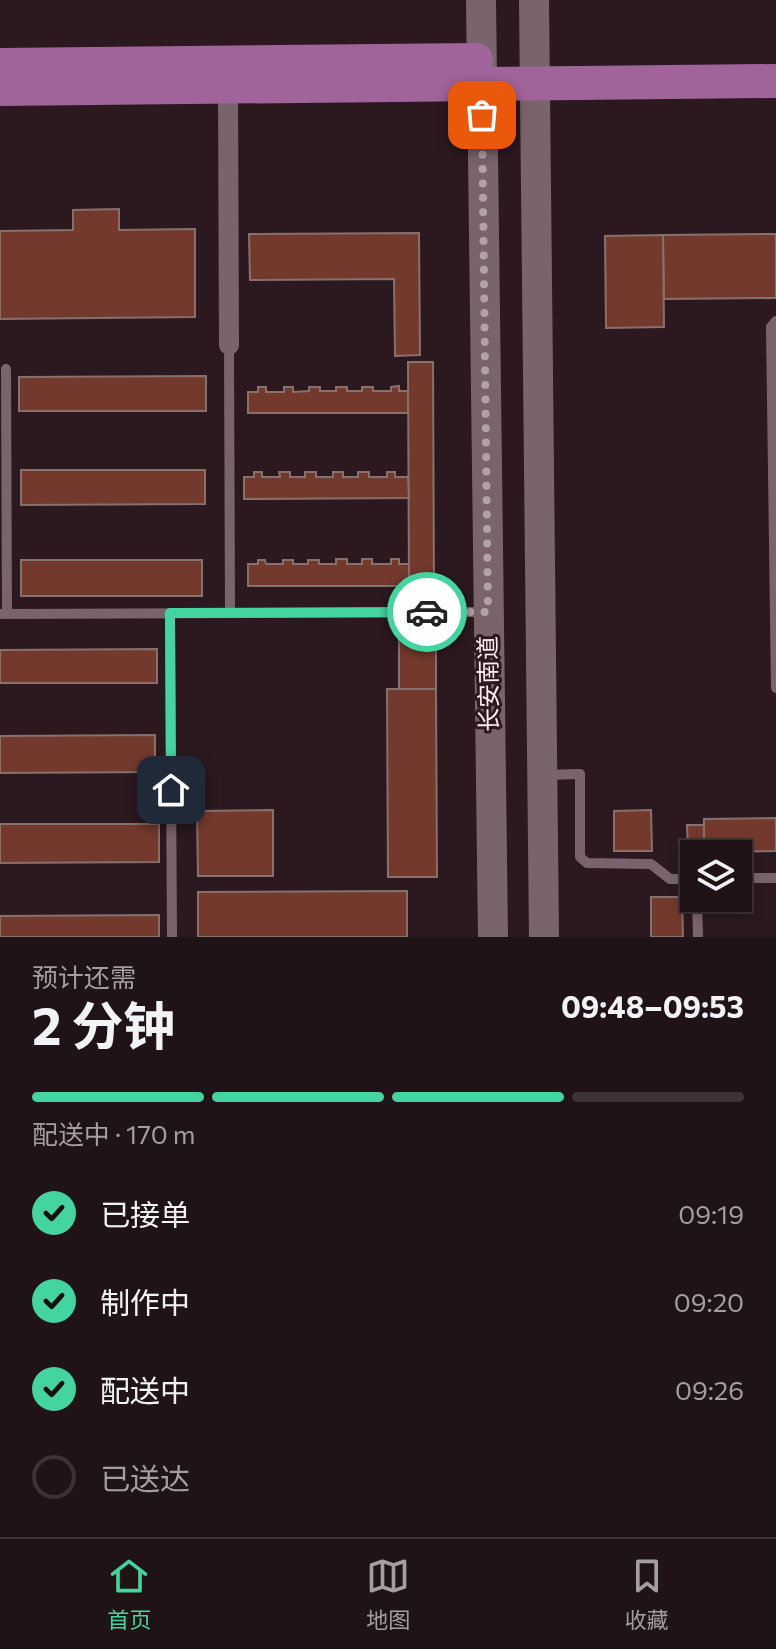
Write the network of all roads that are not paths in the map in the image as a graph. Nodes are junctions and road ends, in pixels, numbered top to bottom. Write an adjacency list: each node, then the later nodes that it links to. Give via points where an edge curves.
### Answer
1 (481, 0): 5 (main road, 长安南道)
2 (534, 0): 6 (main road)
3 (776, 58): 6 (main road)
4 (0, 65): 5 (main road)
5 (482, 72): 6 (main road); 8 (main road); 13 (main road, 长安南道)
6 (534, 72): 7 (main road); 18 (main road)
7 (776, 81)
8 (228, 87): 9 (main road); 11 (street)
9 (0, 89)
10 (776, 321): 17 (lane, via 771,327)
11 (229, 345): 15 (lane)
12 (6, 369): 16 (lane)
13 (488, 612): 15 (lane); 24 (main road, 长安南道)
14 (170, 613): 15 (lane); 16 (lane); 23 (lane)
15 (230, 613)
16 (3, 614)
17 (776, 688)
18 (542, 775): 21 (lane, via 580,774 580,857 587,863 651,864 670,879); 25 (main road)
19 (752, 878): 20 (lane)
20 (776, 878)
21 (680, 879)
22 (697, 912): 26 (lane)
23 (172, 937)
24 (493, 937)
25 (544, 937)
26 (698, 937)

